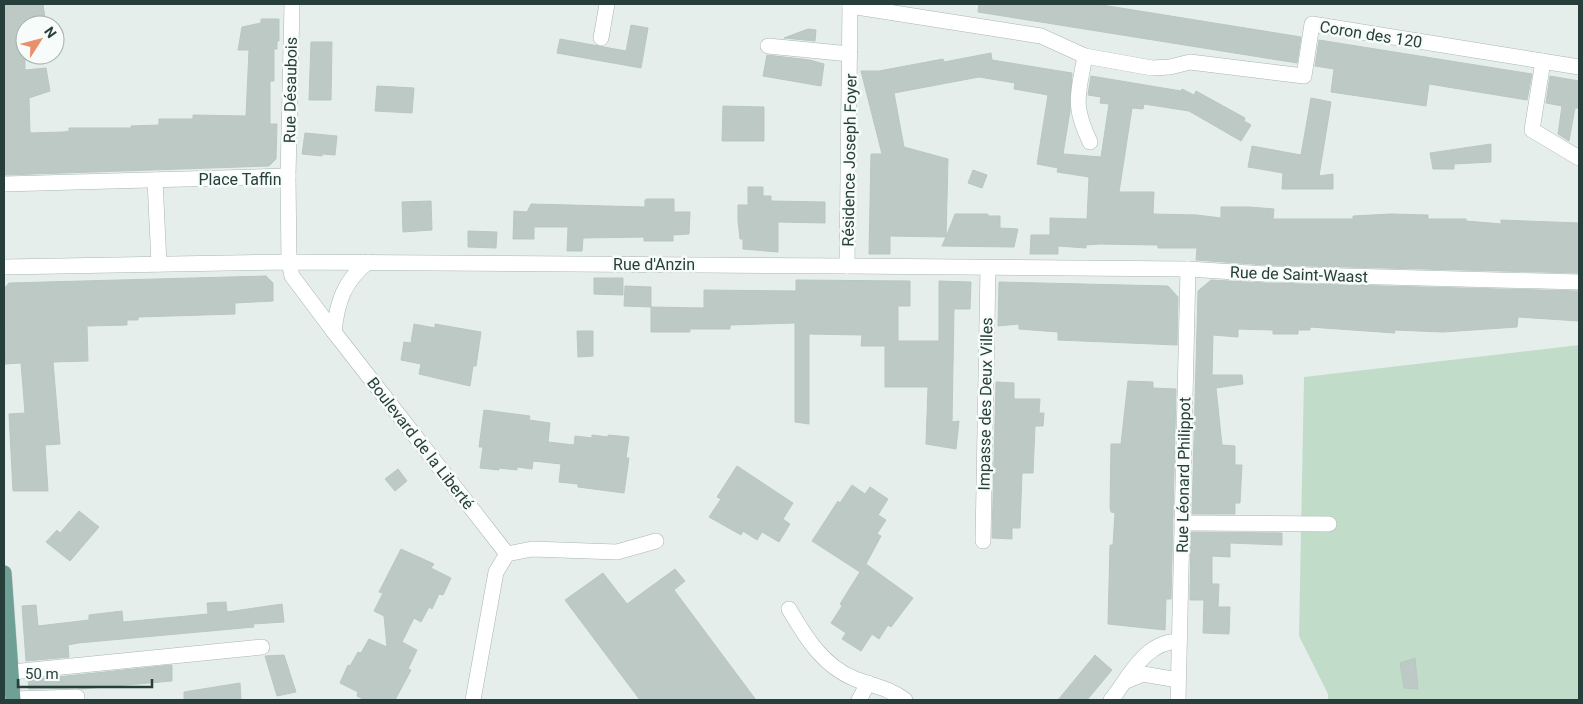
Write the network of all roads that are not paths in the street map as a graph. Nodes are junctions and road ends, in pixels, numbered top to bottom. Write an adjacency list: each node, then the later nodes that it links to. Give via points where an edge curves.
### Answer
1 (292, 4): 12 (street, Rue Désaubois)
2 (607, 4): 4 (street)
3 (850, 5): 6 (street, Résidence Joseph Foyer); 7 (street, Coron des 120, via 1041,36)
4 (601, 38)
5 (768, 46): 6 (street, Résidence Joseph Foyer)
6 (850, 54): 18 (street, Résidence Joseph Foyer)
7 (1085, 56): 8 (street, Coron des 120, via 1152,68 1190,62 1304,76 1312,24); 10 (street, via 1077,102 1080,120)
8 (1544, 62): 9 (street, Coron des 120); 11 (street, via 1532,130)
9 (1579, 67)
10 (1090, 142)
11 (1579, 158)
12 (288, 176): 13 (street, Place Taffin); 15 (street, Place Taffin)
13 (155, 180): 14 (street, Place Taffin); 17 (street)
14 (4, 184)
15 (289, 262): 16 (street, Rue d'Anzin); 17 (street); 24 (street, Boulevard de la Liberté, via 292,276)
16 (368, 262): 18 (street, Rue d'Anzin); 24 (street, via 344,289 337,307)
17 (159, 264): 19 (street)
18 (847, 266): 20 (street, Rue d'Anzin)
19 (4, 267)
20 (988, 268): 21 (street, Rue d'Anzin); 28 (street, Impasse des Deux Villes)
21 (1020, 268): 22 (street, Rue de Saint-Waast)
22 (1188, 269): 23 (street, Rue de Saint-Waast); 25 (street, Rue Léonard Philippot)
23 (1579, 282)
24 (334, 332): 29 (street, Boulevard de la Liberté)
25 (1182, 523): 26 (street); 32 (street, Rue Léonard Philippot)
26 (1329, 524)
27 (656, 541): 29 (street, via 617,552 532,548)
28 (983, 541)
29 (507, 554): 40 (street, via 496,572)
30 (4, 574): 34 (main road)
31 (789, 609): 37 (street, via 817,653 844,673)
32 (1178, 641): 35 (street, Rue Léonard Philippot); 36 (street, via 1161,643 1150,649)
33 (262, 647): 34 (street)
34 (12, 672): 39 (main road)
35 (1178, 680): 36 (street, via 1143,674); 44 (street, Rue Léonard Philippot)
36 (1126, 681): 43 (street)
37 (868, 683): 41 (street); 42 (street, via 893,691)
38 (77, 697): 39 (street)
39 (13, 700)
40 (473, 700)
41 (859, 700)
42 (905, 700)
43 (1111, 700)
44 (1178, 700)

